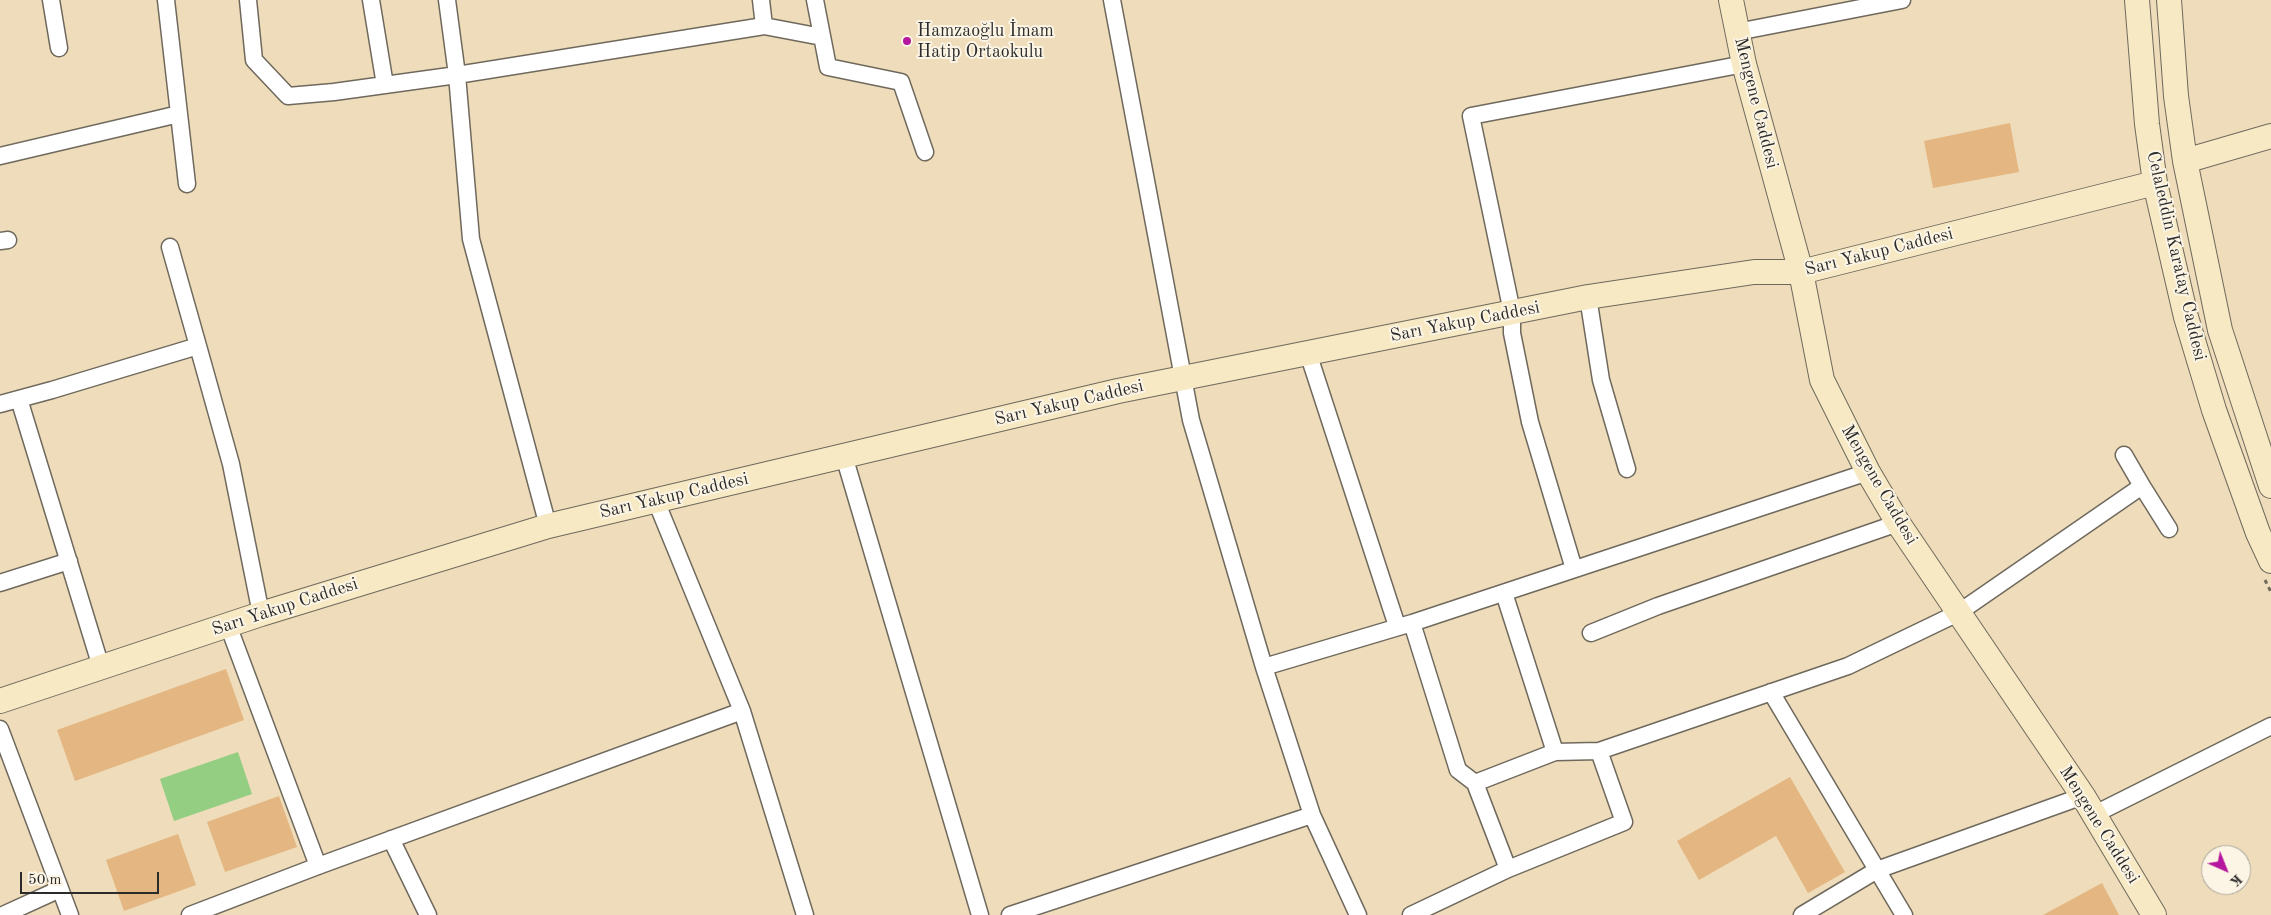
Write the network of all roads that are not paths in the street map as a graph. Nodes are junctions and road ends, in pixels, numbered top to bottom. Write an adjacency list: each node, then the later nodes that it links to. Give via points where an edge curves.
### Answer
1 (51, 0): 16 (street)
2 (166, 0): 20 (street)
3 (248, 0): 19 (street, via 254,60 288,96)
4 (371, 0): 19 (street)
5 (447, 0): 18 (street)
6 (761, 0): 13 (street)
7 (815, 0): 15 (street)
8 (1113, 0): 33 (street)
9 (1731, 0): 14 (street, Mengene Caddesi)
10 (1902, 0): 14 (street)
11 (2137, 0): 25 (street, Celaleddin Karatay Caddesi, via 2147,124)
12 (2169, 0): 24 (street, Celaleddin Karatay Caddesi, via 2176,96)
13 (764, 26): 15 (street); 18 (street)
14 (1737, 32): 17 (street, Mengene Caddesi)
15 (822, 37): 22 (street, via 828,67 901,82)
16 (59, 48)
17 (1744, 64): 28 (street, Mengene Caddesi); 30 (street, via 1471,116)
18 (457, 75): 19 (street); 44 (street, via 471,239)
19 (385, 85)
20 (179, 114): 23 (street); 26 (street)
21 (2271, 136): 24 (street)
22 (925, 152)
23 (0, 156)
24 (2185, 161): 41 (street, Celaleddin Karatay Caddesi, via 2220,330)
25 (2156, 183): 28 (street, Sarı Yakup Caddesi); 47 (street, Celaleddin Karatay Caddesi, via 2186,317 2205,382 2258,533)
26 (187, 184)
27 (170, 247): 31 (street)
28 (1801, 272): 29 (street, Sarı Yakup Caddesi, via 1754,272); 39 (street, Mengene Caddesi, via 1822,380)
29 (1588, 297): 30 (street, Sarı Yakup Caddesi); 38 (street, via 1601,380)
30 (1512, 312): 32 (street, Sarı Yakup Caddesi); 48 (street, via 1512,333 1530,422)
31 (198, 346): 34 (street); 52 (street, via 231,464)
32 (1308, 353): 33 (street, Sarı Yakup Caddesi); 54 (street)
33 (1183, 378): 37 (street, Sarı Yakup Caddesi, via 1118,390); 57 (street, via 1191,420)
34 (20, 398): 35 (street); 46 (street)
35 (0, 404)
36 (2124, 455): 40 (street)
37 (844, 456): 42 (street, Sarı Yakup Caddesi); 78 (street)
38 (1627, 469)
39 (1868, 472): 43 (street, Mengene Caddesi); 48 (street)
40 (2142, 486): 45 (street); 51 (street)
41 (2271, 486)
42 (656, 501): 44 (street, Sarı Yakup Caddesi); 60 (street)
43 (1898, 523): 51 (street, Mengene Caddesi); 55 (street, via 1658,606)
44 (548, 526): 52 (street, Sarı Yakup Caddesi)
45 (2169, 530)
46 (69, 561): 49 (street); 56 (street)
47 (2271, 561)
48 (1574, 569): 50 (street)
49 (0, 583)
50 (1504, 593): 54 (street); 64 (street)
51 (1958, 613): 58 (street, via 1848,666); 66 (street, Mengene Caddesi)
52 (262, 614): 53 (street, Sarı Yakup Caddesi)
53 (228, 625): 56 (street, Sarı Yakup Caddesi); 69 (street)
54 (1405, 625): 57 (street); 65 (street, via 1458,770)
55 (1591, 633)
56 (101, 667): 59 (street, Sarı Yakup Caddesi)
57 (1264, 667): 67 (street)
58 (1771, 692): 63 (street); 71 (street)
59 (0, 701)
60 (742, 711): 68 (street); 77 (street)
61 (2271, 726): 66 (street)
62 (0, 729): 72 (street)
63 (1599, 751): 64 (street); 70 (street, via 1624,822)
64 (1555, 752): 65 (street)
65 (1475, 783): 70 (street)
66 (2089, 805): 71 (street); 84 (street, Mengene Caddesi)
67 (1312, 815): 79 (street); 80 (street)
68 (391, 839): 69 (street); 76 (street)
69 (318, 866): 75 (street)
70 (1508, 869): 81 (street)
71 (1877, 870): 82 (street); 83 (street)
72 (60, 889): 73 (street); 74 (street)
73 (2, 915)
74 (70, 915)
75 (190, 915)
76 (428, 915)
77 (805, 915)
78 (980, 915)
79 (1010, 915)
80 (1358, 915)
81 (1411, 915)
82 (1802, 915)
83 (1904, 915)
84 (2154, 915)

